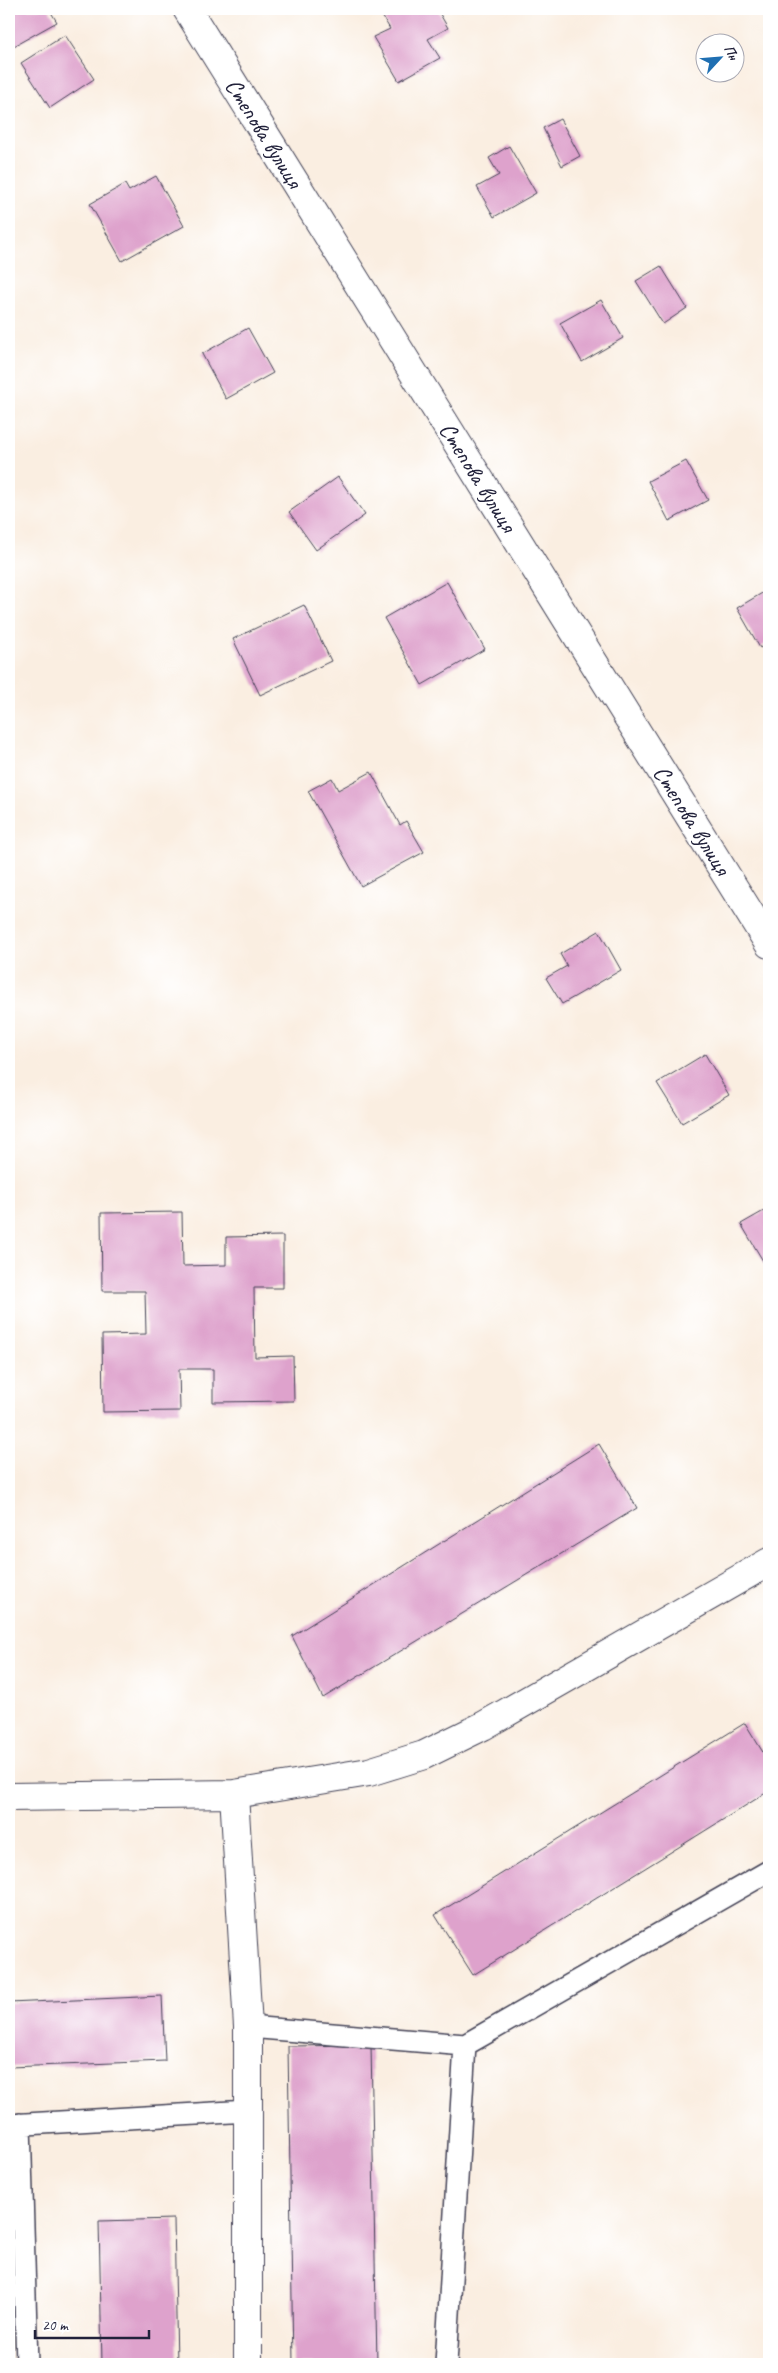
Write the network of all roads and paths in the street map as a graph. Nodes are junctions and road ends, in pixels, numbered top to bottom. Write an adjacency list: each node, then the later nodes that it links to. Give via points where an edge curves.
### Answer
1 (187, 9): 2 (street, Степова вулиця)
2 (769, 944)
3 (769, 1562): 4 (street, via 483,1726 424,1755 369,1772)
4 (234, 1794): 5 (street); 7 (street)
5 (9, 1797)
6 (769, 1871): 8 (lane)
7 (248, 2028): 8 (lane); 9 (street)
8 (465, 2045): 13 (lane)
9 (248, 2111): 10 (lane); 12 (street)
10 (14, 2125): 11 (lane)
11 (27, 2364)
12 (248, 2364)
13 (446, 2364)

